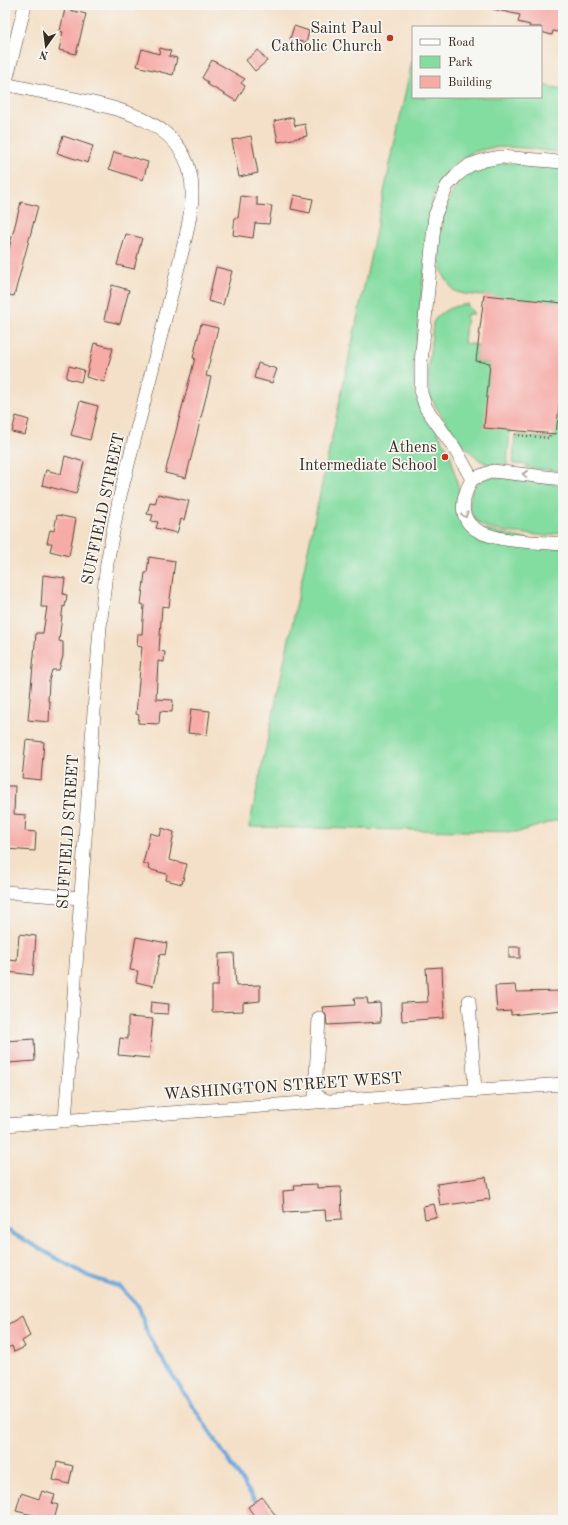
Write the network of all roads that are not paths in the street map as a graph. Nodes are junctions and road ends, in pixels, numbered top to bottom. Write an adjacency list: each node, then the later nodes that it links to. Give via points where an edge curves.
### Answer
1 (25, 5): 2 (street)
2 (5, 85): 8 (street, SUFFIELD STREET, via 104,106 150,122 176,144 185,158 190,174 192,206 186,236 120,500 107,563 100,627)
3 (563, 162): 4 (street, via 501,157 470,165 447,186 436,215 421,362 421,394 426,408)
4 (472, 479): 5 (street, one-way to 4, via 493,470); 6 (street, one-way to 6, via 462,503 465,519 475,531 490,536)
5 (563, 479)
6 (563, 544)
7 (5, 892): 8 (street)
8 (81, 898): 14 (street, SUFFIELD STREET)
9 (469, 1000): 12 (street)
10 (319, 1018): 13 (street, via 315,1096)
11 (563, 1084): 12 (street, WASHINGTON STREET WEST)
12 (475, 1091): 13 (street, WASHINGTON STREET WEST)
13 (327, 1101): 14 (street, WASHINGTON STREET WEST)
14 (65, 1121): 15 (street, WASHINGTON STREET WEST)
15 (5, 1125)

